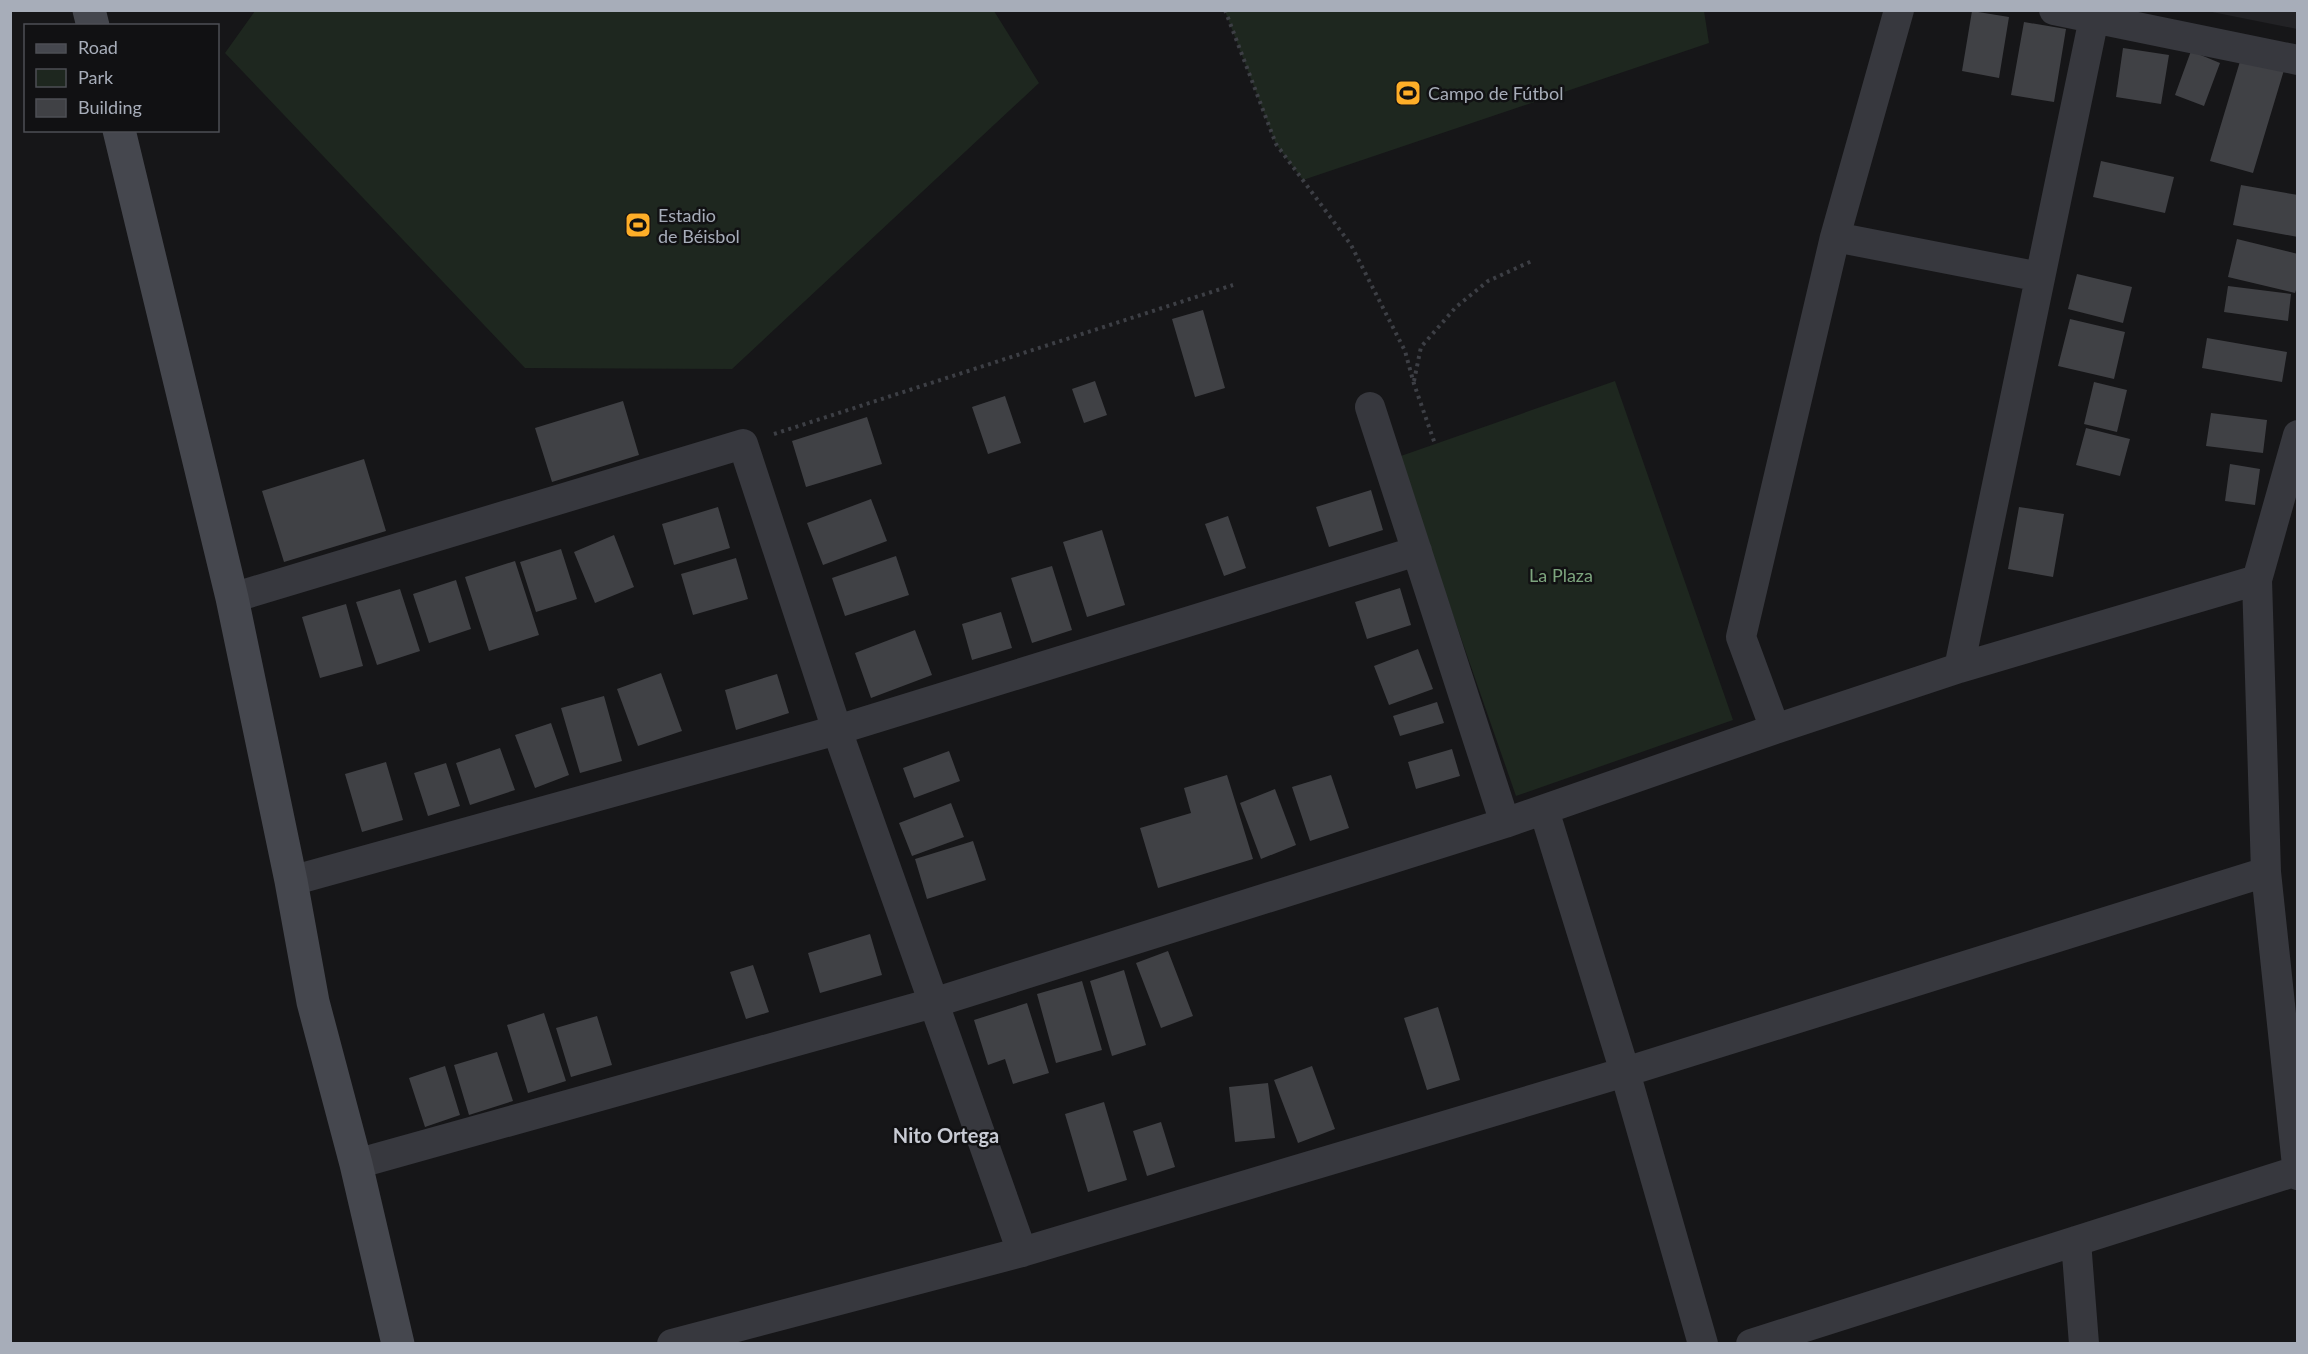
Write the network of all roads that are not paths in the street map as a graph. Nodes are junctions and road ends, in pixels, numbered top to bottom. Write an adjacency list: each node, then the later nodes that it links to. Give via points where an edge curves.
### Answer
1 (1899, 10): 6 (street)
2 (2054, 10): 3 (street)
3 (2094, 18): 4 (street); 7 (street)
4 (2298, 60)
5 (118, 132): 12 (street)
6 (1835, 237): 7 (street); 14 (street, via 1741,637)
7 (2040, 277): 13 (street)
8 (1370, 407): 10 (street)
9 (2298, 435): 11 (street)
10 (1417, 551): 15 (street); 17 (street)
11 (2257, 580): 13 (street); 18 (street)
12 (232, 598): 15 (street, via 743,444); 19 (street)
13 (1959, 668): 14 (street)
14 (1775, 729): 16 (street)
15 (837, 730): 19 (street); 20 (street)
16 (1544, 810): 17 (street); 21 (street)
17 (1505, 823): 20 (street)
18 (2266, 872): 21 (street); 23 (street)
19 (291, 880): 22 (street, via 313,1002)
20 (933, 1003): 22 (street); 25 (street)
21 (1625, 1072): 25 (street); 28 (street)
22 (356, 1164): 26 (street)
23 (2297, 1173): 24 (street)
24 (2076, 1241): 29 (street); 30 (street)
25 (1022, 1252): 27 (street)
26 (398, 1344)
27 (672, 1344)
28 (1703, 1344)
29 (1750, 1344)
30 (2084, 1344)

